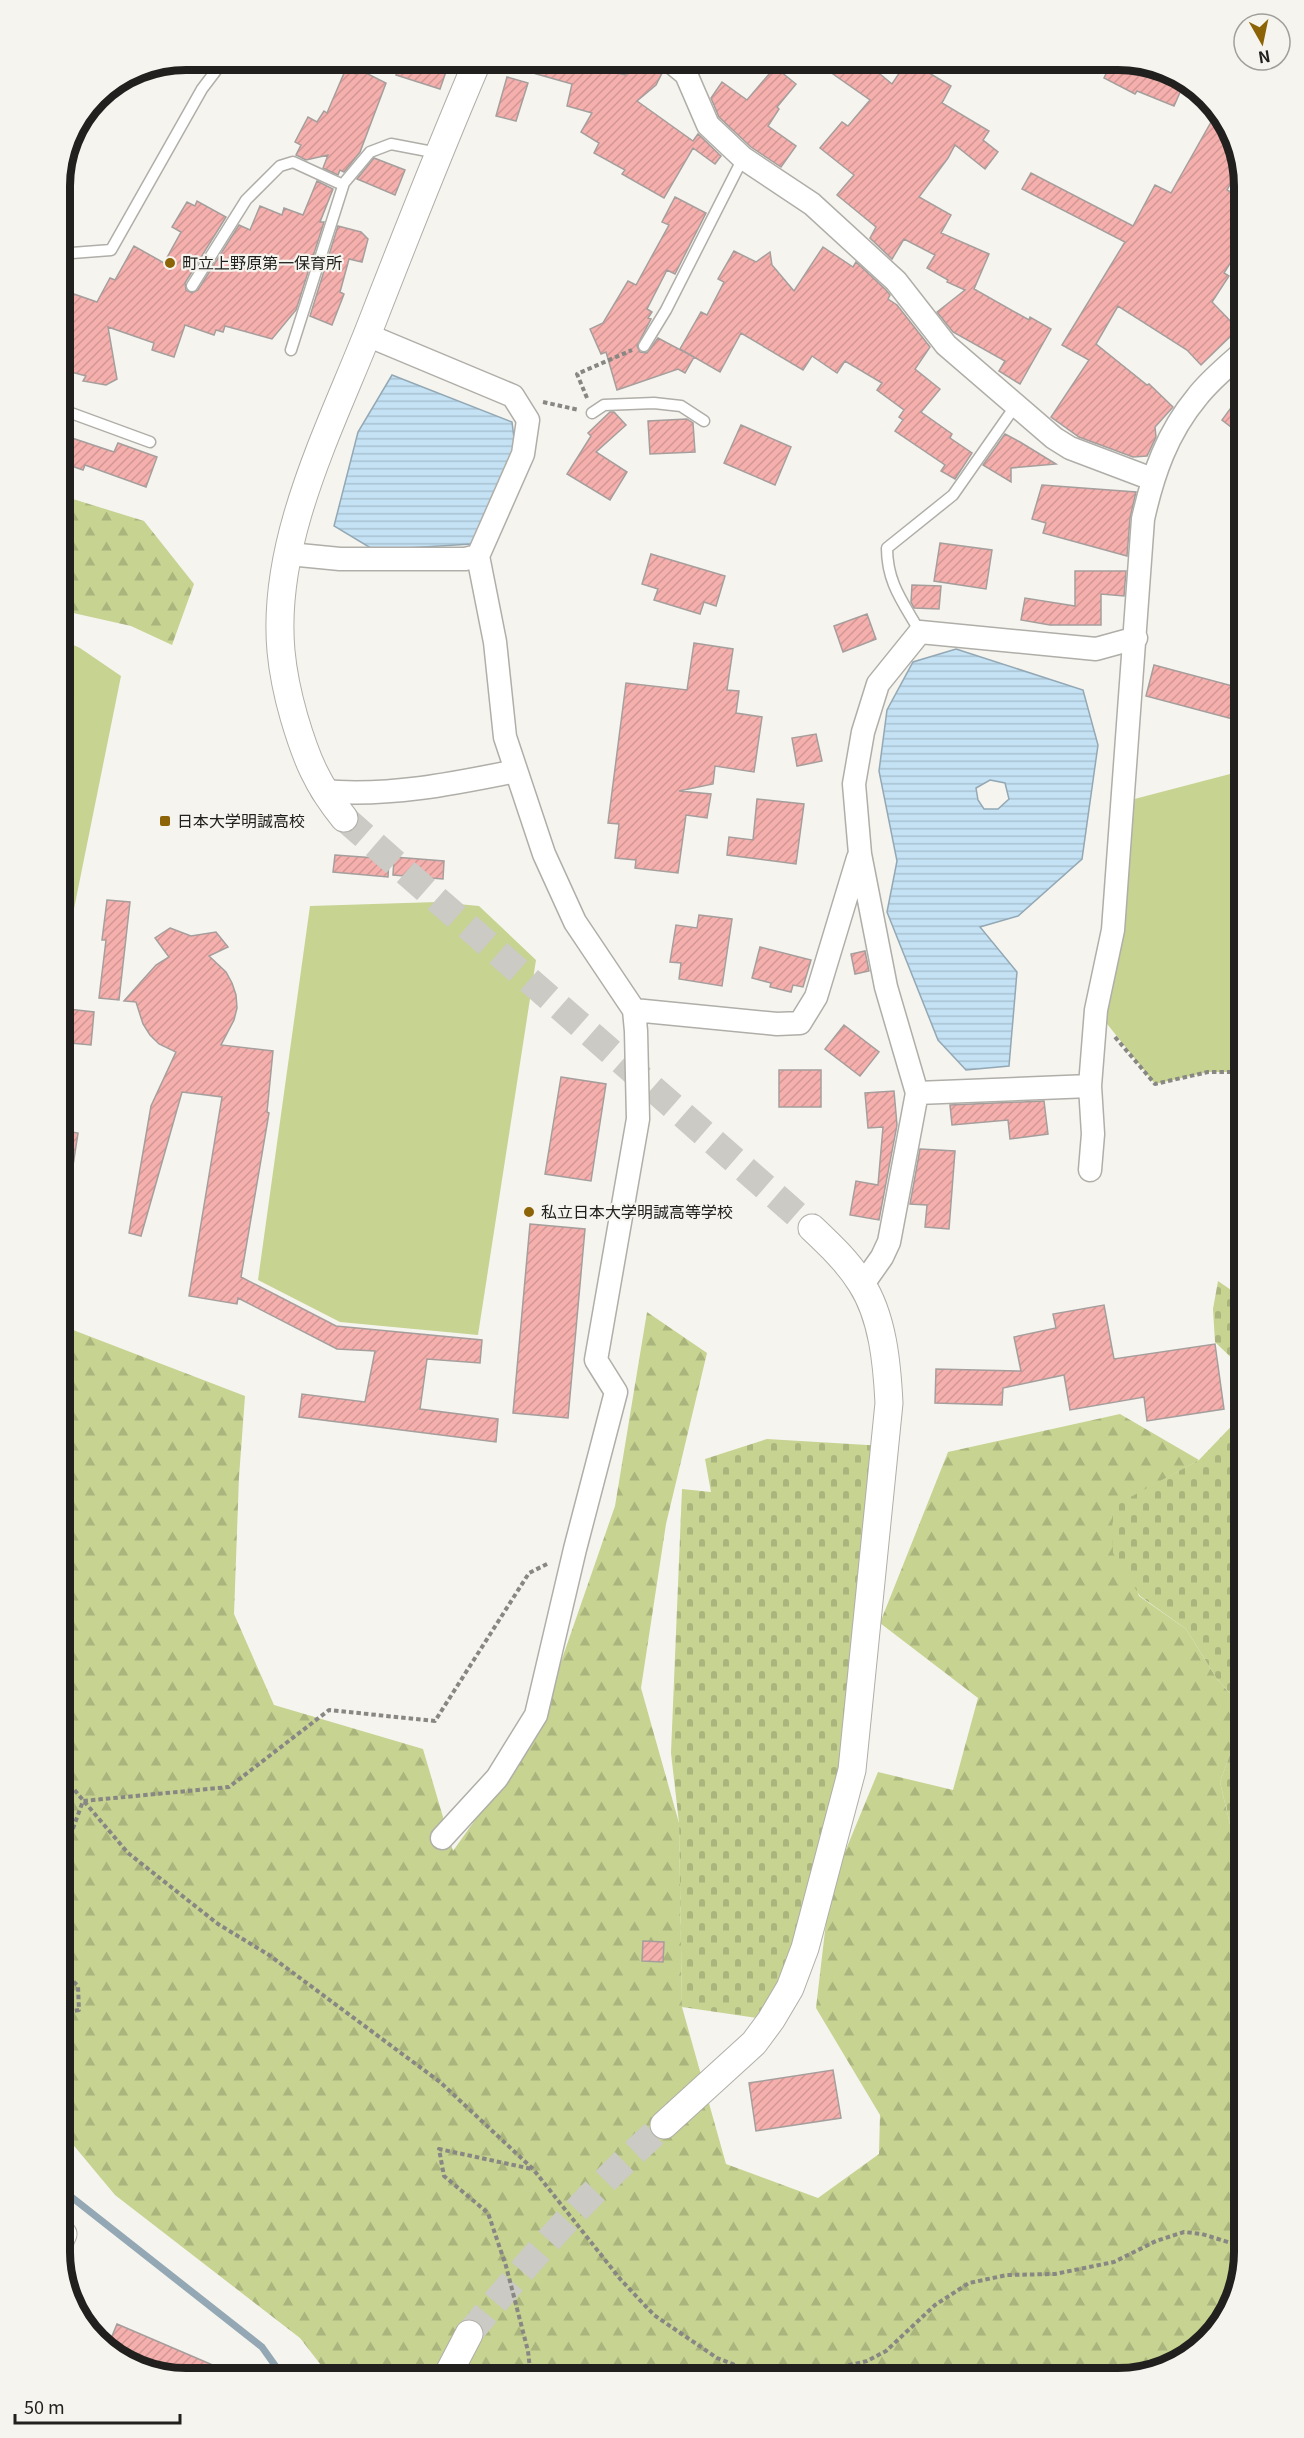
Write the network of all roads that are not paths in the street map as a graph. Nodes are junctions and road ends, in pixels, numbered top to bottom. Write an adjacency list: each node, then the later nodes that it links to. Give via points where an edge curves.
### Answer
1 (216, 70): 7 (lane, via 111,250)
2 (473, 70): 4 (street)
3 (682, 71): 5 (street, via 708,125)
4 (439, 153): 6 (lane, via 391,144 370,152); 9 (street)
5 (743, 158): 10 (lane); 13 (street, via 812,204 896,280 946,345)
6 (343, 185): 8 (lane, via 293,162 279,166 246,200); 11 (lane)
7 (71, 254)
8 (192, 286)
9 (367, 335): 19 (street, via 323,442); 20 (street, via 513,396 528,420 523,454)
10 (644, 346)
11 (291, 350)
12 (1234, 361): 18 (street, via 1183,415 1168,438)
13 (1017, 405): 18 (street, via 1070,448); 21 (lane, via 953,495 887,548 892,583)
14 (592, 412): 16 (lane, via 604,405 654,403 681,406)
15 (71, 413): 17 (lane)
16 (704, 422)
17 (150, 442)
18 (1152, 479): 22 (street, via 1143,519)
19 (289, 554): 20 (street, via 340,559); 24 (street, via 280,649 302,744)
20 (478, 556): 23 (street, via 495,642 505,737)
21 (920, 632): 22 (street, via 1096,649); 26 (street, via 878,684 863,732 854,784)
22 (1136, 638): 28 (street, via 1127,714 1113,930 1096,1016)
23 (516, 771): 24 (street, via 426,788 363,794); 27 (street, via 544,854 575,922)
24 (322, 791): 25 (street)
25 (344, 818)
26 (860, 854): 27 (street, via 816,997 800,1023); 29 (street, via 886,987)
27 (634, 1010): 33 (street, via 638,1119 596,1360 616,1392 536,1715 497,1778)
28 (1090, 1086): 29 (street); 30 (street)
29 (917, 1093): 32 (street, via 889,1242)
30 (1090, 1170)
31 (812, 1228): 32 (street)
32 (862, 1284): 34 (street, via 880,1328 889,1403 852,1770 805,1948 789,1988 754,2043)
33 (442, 1838)
34 (664, 2125)
35 (469, 2334): 36 (street)
36 (452, 2367)

